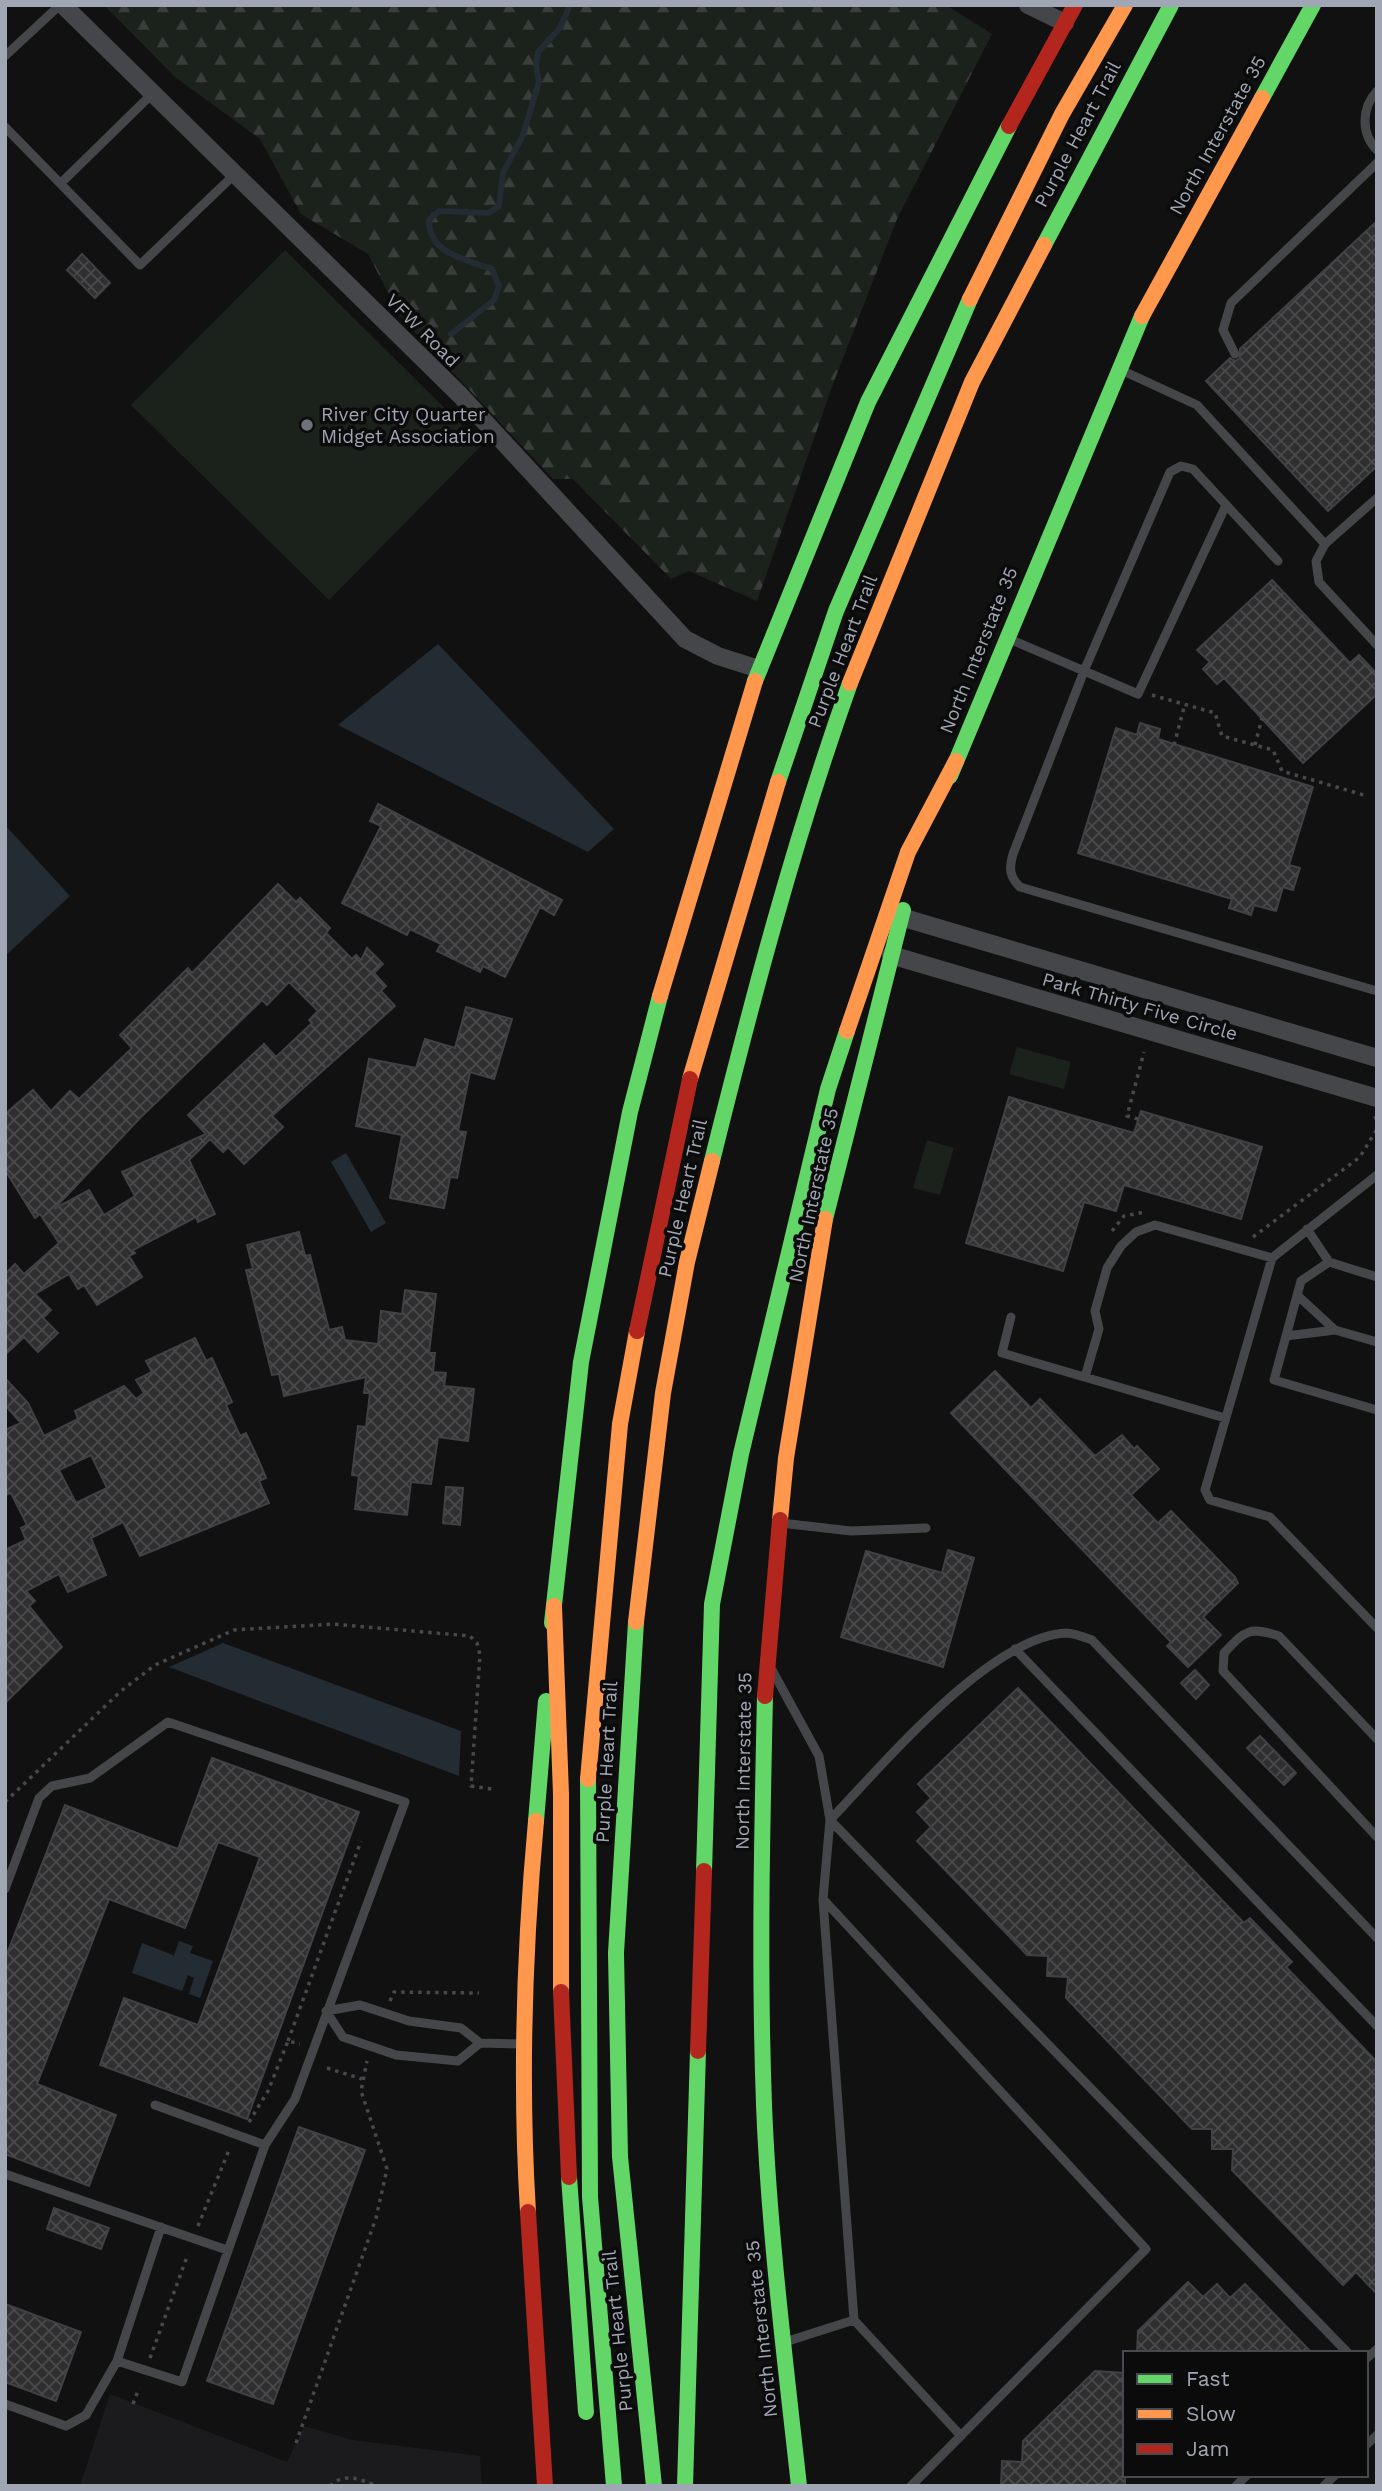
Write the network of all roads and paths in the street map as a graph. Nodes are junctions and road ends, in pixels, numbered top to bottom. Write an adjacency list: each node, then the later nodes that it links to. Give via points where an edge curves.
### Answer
1 (62, 5): 8 (lane); 10 (street, VFW Road)
2 (1028, 5): 7 (street)
3 (1075, 5): 7 (main road)
4 (1125, 5): 103 (main road, Purple Heart Trail, via 1062,114 961,317 836,611 786,755 698,1043 655,1234 620,1424 588,1776 590,2197)
5 (1171, 5): 104 (main road, Purple Heart Trail, via 972,382 866,638 817,776 778,909 687,1262 663,1393 633,1650 616,1953 620,2157)
6 (1313, 5): 17 (main road, North Interstate 35, via 1136,326)
7 (1065, 23): 24 (main road, via 868,402)
8 (5, 56)
9 (1377, 91): 12 (lane, via 1367,108 1364,129)
10 (153, 93): 14 (street, VFW Road); 15 (lane)
11 (5, 127): 15 (lane)
12 (1377, 150)
13 (1377, 163): 16 (lane, via 1231,303 1223,330)
14 (235, 174): 15 (lane, via 141,265); 24 (street, VFW Road, via 460,395 685,639)
15 (61, 183)
16 (1235, 354)
17 (1118, 368): 20 (lane, via 1197,405); 22 (main road, North Interstate 35)
18 (1377, 498): 20 (lane)
19 (1226, 505): 21 (lane); 25 (lane, via 1193,469 1181,466 1170,472); 26 (lane)
20 (1325, 544): 23 (lane, via 1316,561 1319,582)
21 (1278, 561)
22 (1005, 637): 25 (lane); 31 (main road, North Interstate 35)
23 (1377, 645)
24 (759, 669): 56 (main road, via 663,986 630,1112 582,1362)
25 (1084, 671): 26 (lane); 35 (lane, via 1009,866 1020,887)
26 (1140, 691): 27 (path)
27 (1185, 704): 29 (path); 30 (path, via 1215,713 1222,736)
28 (1262, 718): 30 (path)
29 (1174, 745)
30 (1255, 745): 32 (path, via 1273,750 1282,771)
31 (956, 761): 33 (main road, North Interstate 35); 105 (main road, via 908,852 828,1088 747,1427 712,1604)
32 (1367, 796)
33 (901, 917): 34 (main road, North Interstate 35); 37 (street, Park Thirty Five Circle)
34 (891, 955): 38 (street, Park Thirty Five Circle); 54 (main road, North Interstate 35, via 823,1228)
35 (1377, 991)
36 (1144, 1052): 39 (path, via 1127,1116)
37 (1377, 1058)
38 (1376, 1107): 40 (path)
39 (1138, 1119)
40 (1377, 1124)
41 (1377, 1175): 42 (lane)
42 (1307, 1229): 43 (lane); 44 (lane)
43 (1272, 1258): 51 (lane, via 1155,1225 1136,1232 1107,1268 1095,1311 1099,1329); 53 (lane)
44 (1329, 1262): 45 (lane); 46 (lane, via 1301,1281)
45 (1377, 1276)
46 (1297, 1295): 48 (lane); 49 (lane)
47 (1012, 1317): 51 (lane, via 1002,1353)
48 (1335, 1329): 49 (lane); 50 (lane)
49 (1286, 1336): 52 (lane, via 1274,1380)
50 (1377, 1342)
51 (1085, 1377): 53 (lane)
52 (1377, 1410)
53 (1225, 1418): 57 (lane, via 1206,1482 1210,1500 1270,1517)
54 (779, 1523): 55 (lane, via 851,1531); 59 (main road, North Interstate 35)
55 (926, 1528)
56 (554, 1606): 75 (main road, via 525,1942); 97 (main road, via 564,2115)
57 (1377, 1628)
58 (1016, 1649): 63 (lane, via 934,1712); 68 (lane, via 1068,1633 1092,1640); 72 (lane)
59 (766, 1659): 63 (lane, via 819,1756); 90 (main road, North Interstate 35, via 760,1895 764,2093)
60 (1377, 1739): 64 (lane, via 1279,1636 1260,1630 1244,1632 1224,1653 1223,1671)
61 (492, 1789): 62 (path, via 471,1786 480,1655 477,1643 470,1636 333,1624 234,1630 155,1665 121,1691)
62 (5, 1802)
63 (830, 1820): 67 (lane); 91 (lane)
64 (1377, 1837)
65 (361, 1841): 73 (path)
66 (5, 1889): 70 (lane, via 39,1798 52,1786 90,1778 169,1722 405,1802)
67 (823, 1899): 89 (lane); 98 (lane, via 1146,2249)
68 (1377, 1938)
69 (479, 1993): 71 (path, via 394,1992)
70 (326, 2011): 71 (lane, via 360,2005); 77 (lane, via 343,2037); 82 (lane, via 295,2099)
71 (385, 2014): 74 (lane, via 461,2028)
72 (1377, 2026)
73 (288, 2040): 76 (path); 81 (path, via 268,2091)
74 (480, 2043): 75 (lane); 77 (lane, via 458,2061 396,2055)
75 (524, 2044): 102 (main road, via 523,2123)
76 (302, 2045)
77 (373, 2047): 79 (path)
78 (327, 2068): 79 (path)
79 (363, 2079): 99 (path, via 361,2091 387,2169 376,2218)
80 (155, 2105): 82 (lane)
81 (249, 2122)
82 (265, 2145): 87 (lane)
83 (229, 2150): 86 (path)
84 (5, 2174): 85 (lane)
85 (161, 2227): 87 (lane); 93 (lane)
86 (198, 2228)
87 (226, 2250): 93 (lane, via 182,2382)
88 (188, 2254): 92 (path)
89 (854, 2320): 90 (lane); 98 (lane)
90 (783, 2342): 106 (main road, North Interstate 35)
91 (1347, 2351)
92 (149, 2360)
93 (117, 2361): 95 (lane, via 86,2415 66,2426)
94 (139, 2388): 96 (path)
95 (5, 2404)
96 (133, 2404)
97 (588, 2428)
98 (961, 2436): 107 (lane)
99 (296, 2443)
100 (330, 2486): 101 (path, via 348,2477)
101 (377, 2486)
102 (545, 2486)
103 (614, 2486)
104 (654, 2486)
105 (685, 2486)
106 (799, 2486)
107 (911, 2486)

